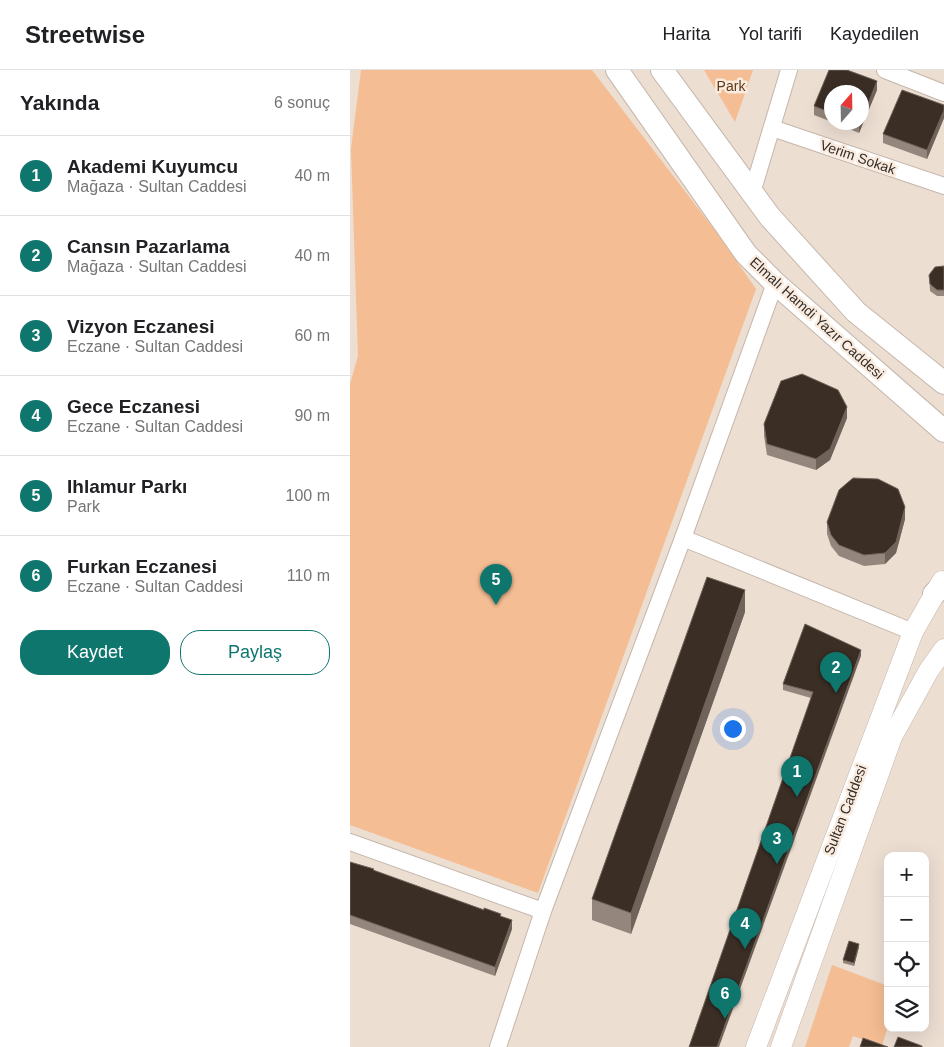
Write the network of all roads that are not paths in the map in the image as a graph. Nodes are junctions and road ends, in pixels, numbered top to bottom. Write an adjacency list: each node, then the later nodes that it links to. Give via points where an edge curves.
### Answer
1 (617, 70): 9 (main road, Elmalı Hamdi Yazır Caddesi, via 746,254)
2 (662, 70): 8 (main road)
3 (789, 70): 6 (street)
4 (885, 70): 5 (street)
5 (944, 93)
6 (772, 128): 7 (street, Verim Sokak); 8 (street)
7 (944, 186)
8 (752, 193): 10 (main road, via 856,312)
9 (775, 283): 13 (main road, Elmalı Hamdi Yazır Caddesi); 14 (street)
10 (922, 367): 11 (main road); 12 (main road)
11 (944, 374)
12 (944, 383)
13 (941, 434)
14 (683, 538): 16 (street); 19 (street)
15 (941, 585): 16 (street, Sultan Caddesi)
16 (913, 632): 21 (street, Sultan Caddesi)
17 (944, 649): 22 (street, Sultan Caddesi, via 892,737)
18 (350, 842): 19 (street)
19 (543, 911): 20 (street)
20 (498, 1047)
21 (756, 1047)
22 (781, 1047)

